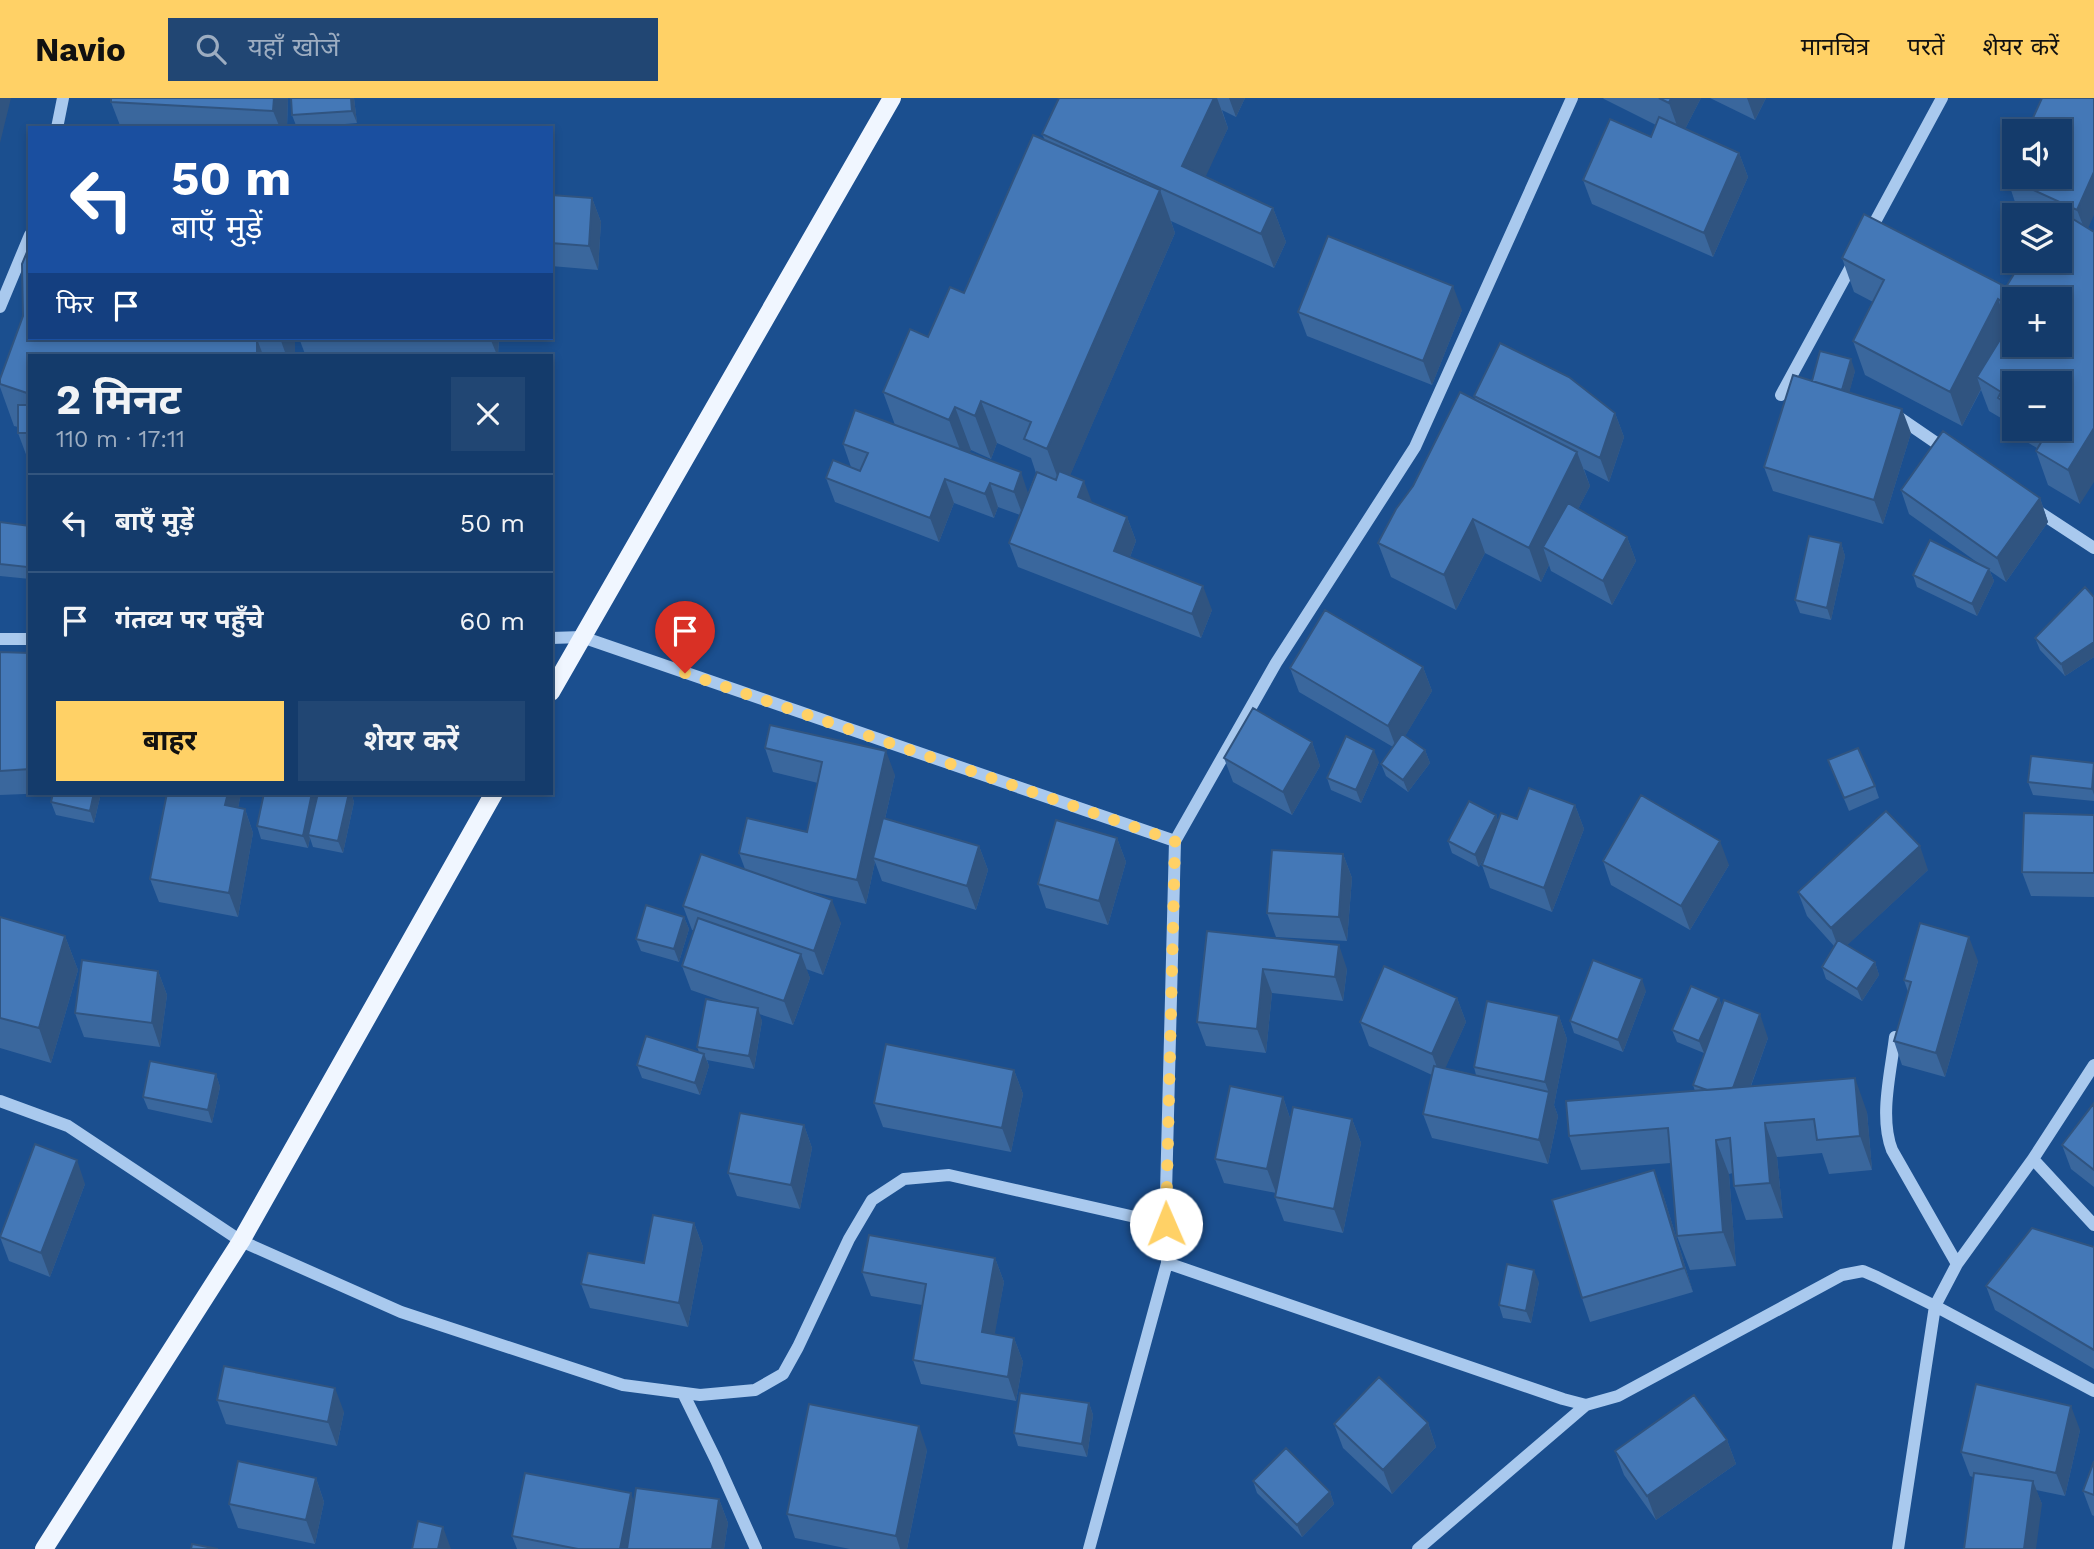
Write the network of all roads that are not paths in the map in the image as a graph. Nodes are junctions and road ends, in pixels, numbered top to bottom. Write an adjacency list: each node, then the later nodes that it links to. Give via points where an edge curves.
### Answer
1 (63, 98): 5 (street)
2 (891, 98): 13 (main road)
3 (1572, 98): 19 (street, via 1415,447 1276,663)
4 (1942, 98): 8 (street)
5 (57, 126)
6 (28, 240): 7 (street)
7 (0, 307)
8 (1781, 395)
9 (1892, 413): 10 (street)
10 (1959, 458)
11 (2027, 503): 12 (street)
12 (2094, 548)
13 (582, 637): 14 (street); 17 (main road); 19 (street)
14 (553, 638)
15 (0, 639): 16 (street)
16 (28, 639)
17 (553, 688)
18 (493, 795): 26 (main road)
19 (1175, 841): 24 (street)
20 (1895, 1037): 28 (street, via 1886,1136)
21 (2094, 1065): 23 (street)
22 (0, 1101): 26 (street, via 68,1126)
23 (2033, 1159): 25 (street); 28 (street)
24 (1166, 1224): 27 (street); 31 (street, via 949,1175 904,1179 872,1200 783,1374 755,1390)
25 (2094, 1225)
26 (241, 1241): 31 (street, via 401,1312 623,1385); 33 (main road)
27 (1167, 1263): 32 (street); 35 (street)
28 (1957, 1264): 29 (street)
29 (1935, 1306): 30 (street); 32 (street, via 1863,1271 1842,1275 1618,1396); 37 (street)
30 (2094, 1391)
31 (683, 1393): 34 (street)
32 (1586, 1405): 36 (street)
33 (44, 1549)
34 (756, 1549)
35 (1089, 1549)
36 (1418, 1549)
37 (1898, 1549)

